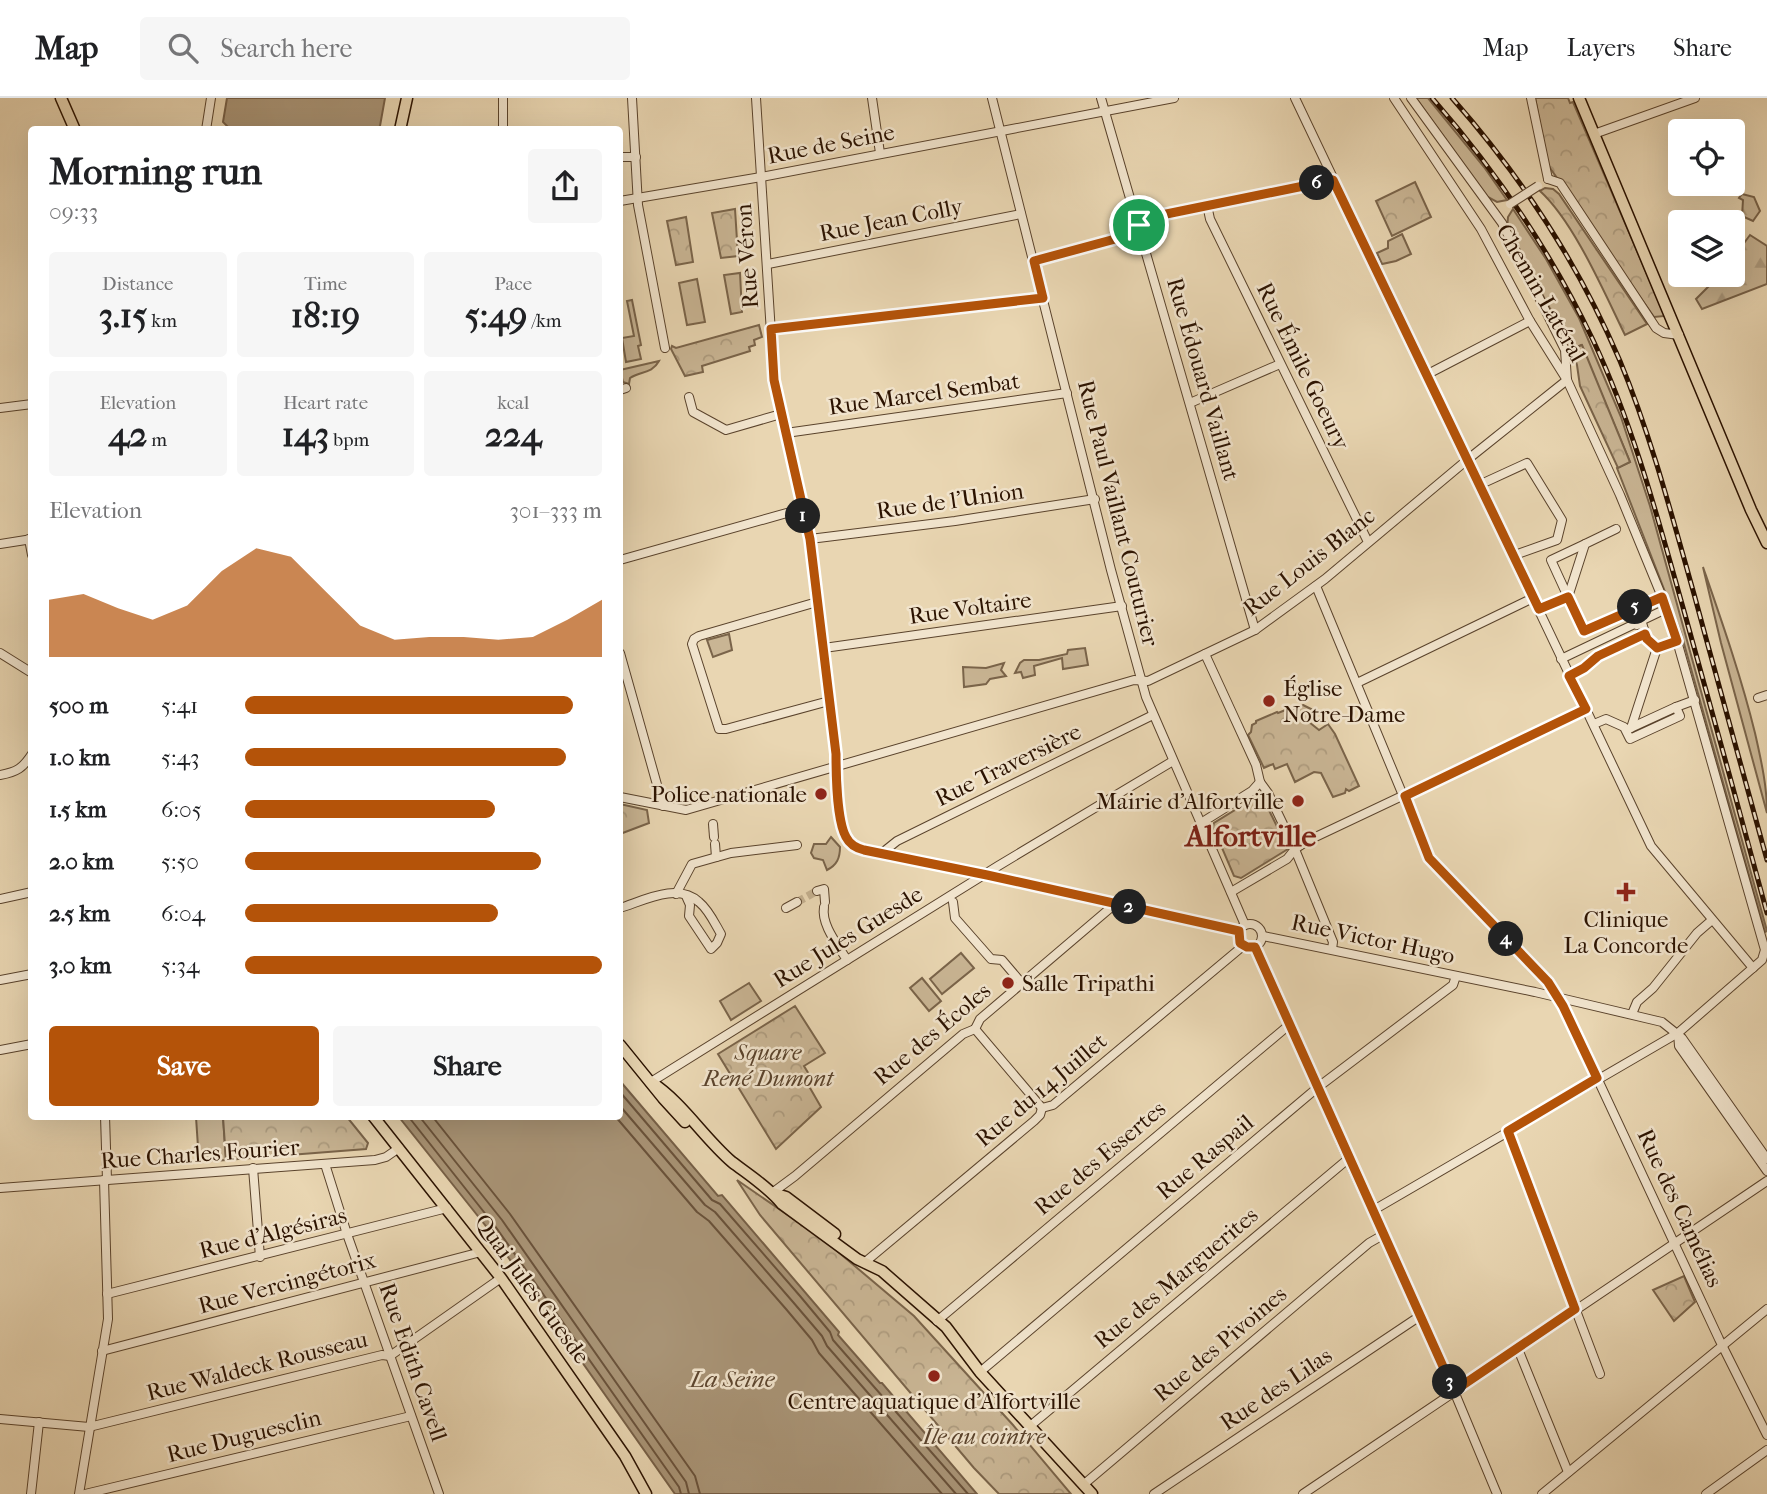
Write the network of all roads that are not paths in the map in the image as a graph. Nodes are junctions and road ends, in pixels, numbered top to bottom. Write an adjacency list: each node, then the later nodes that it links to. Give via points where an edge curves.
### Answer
1 (61, 98): 18 (main road)
2 (211, 98): 19 (street)
3 (409, 98): 20 (main road)
4 (503, 98): 21 (street)
5 (632, 98): 25 (street)
6 (756, 98): 27 (street, Rue Véron)
7 (872, 98): 24 (street)
8 (992, 98): 22 (street, Rue Paul Vaillant Couturier)
9 (1101, 98): 17 (street, Rue Édouard Vaillant)
10 (1174, 98): 17 (street, Rue de Seine)
11 (1295, 98): 29 (street)
12 (1394, 98): 40 (street, Chemin Latéral, via 1481,229)
13 (1411, 98): 34 (street, Chemin Latéral)
14 (1531, 98): 28 (street)
15 (1579, 98): 23 (main road)
16 (1695, 98): 23 (street)
17 (1104, 110): 22 (street, Rue de Seine); 35 (street, Rue Édouard Vaillant)
18 (73, 126)
19 (207, 126)
20 (404, 126)
21 (503, 126)
22 (1000, 131): 24 (street, Rue de Seine); 33 (street, Rue Paul Vaillant Couturier)
23 (1594, 134): 42 (main road)
24 (880, 153): 27 (street, Rue de Seine)
25 (636, 157): 26 (street); 30 (street)
26 (623, 158)
27 (761, 177): 30 (street, Rue de Seine); 38 (street, Rue Véron)
28 (1548, 179): 34 (street, bridge); 42 (street, via 1560,183 1656,328)
29 (1333, 180): 32 (street); 45 (street)
30 (637, 198): 31 (street, Rue de Seine); 43 (street)
31 (623, 200)
32 (1207, 205): 35 (street); 44 (street, Rue Émile Goeury)
33 (1021, 214): 37 (street, Rue Paul Vaillant Couturier); 38 (street, Rue Jean Colly)
34 (1496, 214): 46 (street, Chemin Latéral, via 1565,350)
35 (1137, 220): 36 (street, Rue Édouard Vaillant)
36 (1141, 232): 37 (street); 49 (street, Rue Édouard Vaillant)
37 (1034, 261): 39 (street, Rue Paul Vaillant Couturier)
38 (768, 264): 41 (street, Rue Véron)
39 (1043, 298): 41 (street); 47 (street, Rue Paul Vaillant Couturier)
40 (1531, 321): 45 (street); 46 (street, Chemin Latéral)
41 (771, 329): 52 (street, Rue Véron)
42 (1679, 335): 61 (main road)
43 (665, 348)
44 (1280, 363): 49 (street); 62 (street, Rue Émile Goeury)
45 (1426, 375): 54 (street)
46 (1567, 380): 54 (street, Rue Louis Blanc); 69 (street)
47 (1067, 393): 53 (street, Rue Marcel Sembat); 56 (street, Rue Paul Vaillant Couturier)
48 (689, 397): 52 (street, via 693,412 726,430)
49 (1190, 403): 75 (street, Rue Édouard Vaillant)
50 (28, 404): 51 (street)
51 (0, 408)
52 (781, 414): 53 (street, Rue Véron)
53 (786, 433): 57 (street, Rue Véron)
54 (1467, 460): 55 (street); 62 (street, Rue Louis Blanc)
55 (1479, 485): 65 (street); 65 (street, via 1527,463 1562,520 1557,540)
56 (1095, 499): 60 (street, Rue de l'Union); 72 (street, Rue Paul Vaillant Couturier)
57 (801, 509): 60 (street, Rue Véron); 66 (street)
58 (1616, 529): 64 (street)
59 (28, 539): 63 (street)
60 (810, 539): 71 (street, Rue Véron)
61 (1766, 539)
62 (1368, 542): 67 (street, Rue Louis Blanc)
63 (0, 544)
64 (1585, 544): 68 (street); 68 (street, via 1551,560)
65 (1512, 556): 70 (street)
66 (623, 559)
67 (1316, 586): 75 (street, Rue Louis Blanc); 88 (street, Rue des Camélias)
68 (1568, 597): 69 (street, via 1584,631); 73 (street)
69 (1662, 597): 74 (street)
70 (1533, 598): 73 (street); 88 (street)
71 (817, 602): 79 (street, Rue Véron); 90 (street, via 699,636 692,644 719,729)
72 (1122, 606): 79 (street, Rue Voltaire); 87 (street, Rue Paul Vaillant Couturier)
73 (1539, 609): 83 (street)
74 (1666, 609): 77 (street); 83 (street)
75 (1255, 630): 82 (street, Rue Louis Blanc)
76 (1645, 634): 78 (street, via 1642,623); 80 (street); 86 (street)
77 (1677, 641): 80 (street); 89 (street)
78 (1594, 645)
79 (824, 648): 90 (street, Rue Véron)
80 (1657, 648): 94 (street)
81 (0, 653): 85 (street)
82 (1205, 654): 87 (street, Rue Louis Blanc); 99 (street)
83 (1561, 659): 86 (street)
84 (623, 664): 102 (street)
85 (28, 670)
86 (1569, 676): 91 (street)
87 (1141, 681): 92 (street, Rue Paul Vaillant Couturier); 97 (street, Rue Louis Blanc)
88 (1357, 683): 100 (street, Rue des Camélias)
89 (1695, 700): 94 (street, via 1676,707 1680,716 1630,739); 128 (street, via 1765,948)
90 (829, 701): 97 (street, Rue Véron)
91 (1586, 709): 93 (street); 100 (street)
92 (1153, 715): 96 (street, Rue Paul Vaillant Couturier); 107 (street, Rue Traversière, via 897,841)
93 (1594, 724): 94 (street, via 1606,719); 121 (street, via 1651,846)
94 (1628, 729)
95 (28, 760): 98 (street, via 16,772)
96 (1174, 761): 103 (street, Rue Paul Vaillant Couturier); 109 (street, Rue Jules Guesde)
97 (836, 766): 102 (street, Rue Louis Blanc, via 686,810); 107 (street, Rue Véron, via 844,834 857,848)
98 (0, 775)
99 (1260, 782): 103 (street); 106 (street)
100 (1405, 796): 106 (street); 133 (street, Rue des Camélias, via 1429,858)
101 (623, 798): 102 (street, Rue Louis Blanc)
102 (663, 806)
103 (1201, 823): 111 (street, Rue Paul Vaillant Couturier)
104 (713, 824): 108 (street)
105 (797, 845): 108 (street)
106 (1294, 849): 111 (street, via 1287,859); 126 (street)
107 (882, 853): 109 (street)
108 (716, 857): 113 (street, via 692,864)
109 (987, 875): 118 (street); 127 (street, Rue Jules Guesde)
110 (817, 891): 127 (street, via 824,889 827,927)
111 (1230, 892): 122 (street, Rue Paul Vaillant Couturier)
112 (28, 893): 115 (street)
113 (676, 894): 114 (street); 119 (street, via 663,893)
114 (686, 896): 114 (street, via 689,916 711,949 721,934 702,904)
115 (0, 899)
116 (797, 902): 120 (street)
117 (953, 902): 131 (street, via 951,916)
118 (1115, 904): 122 (street); 136 (street, Rue des Écoles, via 980,1019)
119 (623, 907)
120 (786, 908)
121 (1712, 920): 128 (street); 134 (street, via 1637,1002)
122 (1242, 928): 123 (street, via 1258,926); 124 (street, via 1238,939)
123 (1262, 936): 125 (street); 126 (street, Rue Victor Hugo)
124 (1243, 946): 125 (street); 144 (street, Rue du 14 Juillet, via 1053,1105)
125 (1255, 947): 135 (street)
126 (1332, 949): 130 (street, Rue Victor Hugo)
127 (847, 960): 142 (street, Rue Jules Guesde)
128 (1756, 965): 137 (street)
129 (28, 975): 132 (street)
130 (1456, 976): 133 (street, Rue Victor Hugo); 143 (street, Rue Raspail, via 1452,985)
131 (1019, 980)
132 (0, 981)
133 (1558, 998): 134 (street, Rue Victor Hugo); 141 (street, Rue des Camélias)
134 (1632, 1014): 137 (street, Rue Victor Hugo, via 1662,1022)
135 (1289, 1026): 143 (street); 172 (street, Rue des Essertes)
136 (975, 1030): 144 (street); 157 (street, Rue des Écoles, via 963,1034)
137 (1678, 1033): 141 (street); 150 (street); 153 (street, via 1679,1046)
138 (28, 1046): 140 (street)
139 (623, 1049): 142 (main road)
140 (0, 1050)
141 (1597, 1078): 147 (street); 162 (street, Rue des Camélias)
142 (651, 1082): 157 (main road)
143 (1317, 1088): 149 (street); 177 (street, Rue Raspail)
144 (1042, 1108): 165 (street, Rue du 14 Juillet, via 1034,1121)
145 (105, 1120): 154 (street)
146 (376, 1120): 148 (main road, Quai Jules Guesde)
147 (1508, 1131): 159 (street); 170 (street)
148 (399, 1148): 151 (street, Rue Charles Fourier, via 382,1159); 158 (main road, Quai Jules Guesde)
149 (1348, 1159): 159 (street); 184 (street, Rue des Marguerites)
150 (1767, 1159)
151 (325, 1164): 152 (street, Rue Charles Fourier); 160 (street, Rue Edith Cavell)
152 (253, 1168): 154 (street, Rue Charles Fourier); 164 (street)
153 (1767, 1171)
154 (106, 1180): 156 (street, Rue Charles Fourier); 168 (street)
155 (1767, 1181): 162 (street)
156 (0, 1188)
157 (772, 1193): 165 (main road)
158 (447, 1208): 160 (street, Rue d'Algésiras); 163 (main road, Quai Jules Guesde)
159 (1373, 1211): 161 (street)
160 (347, 1234): 164 (street, Rue d'Algésiras); 167 (street, Rue Edith Cavell)
161 (1383, 1235): 171 (street); 188 (street, Rue des Pivoines)
162 (1675, 1243): 170 (street); 173 (street, Rue des Camélias)
163 (481, 1252): 166 (main road, Quai Jules Guesde); 167 (street, Rue Vercingétorix)
164 (260, 1257): 168 (street, Rue d'Algésiras)
165 (864, 1263): 172 (main road, via 882,1271)
166 (501, 1278): 176 (street, Rue Waldeck Rousseau); 193 (main road, Quai Jules Guesde, via 625,1456)
167 (364, 1282): 175 (street, Rue Vercingétorix); 176 (street, Rue Edith Cavell)
168 (107, 1294): 175 (street)
169 (1767, 1308): 173 (street)
170 (1575, 1309): 174 (street); 178 (street)
171 (1420, 1315): 179 (street); 195 (street, Rue des Lilas)
172 (937, 1321): 177 (main road, via 940,1331)
173 (1723, 1346): 185 (street, Rue des Camélias); 187 (street)
174 (1518, 1349): 179 (street); 187 (street)
175 (102, 1352): 183 (street)
176 (390, 1356): 180 (street, Rue Edith Cavell); 183 (street, Rue Waldeck Rousseau)
177 (977, 1368): 184 (main road)
178 (1600, 1374)
179 (1454, 1391): 196 (street); 197 (street)
180 (411, 1416): 191 (street, Rue Duguesclin); 192 (street, Rue Edith Cavell)
181 (0, 1419): 182 (street, Rue Waldeck Rousseau)
182 (39, 1422): 183 (street, Rue Waldeck Rousseau); 189 (street)
183 (89, 1427): 190 (street)
184 (1029, 1427): 188 (main road)
185 (1767, 1435)
186 (1767, 1450): 199 (street)
187 (1568, 1472): 198 (street)
188 (1084, 1489): 194 (main road)
189 (31, 1494)
190 (79, 1494)
191 (85, 1494)
192 (439, 1494)
193 (646, 1494)
194 (1092, 1494)
195 (1153, 1494)
196 (1303, 1494)
197 (1497, 1494)
198 (1542, 1494)
199 (1706, 1494)

